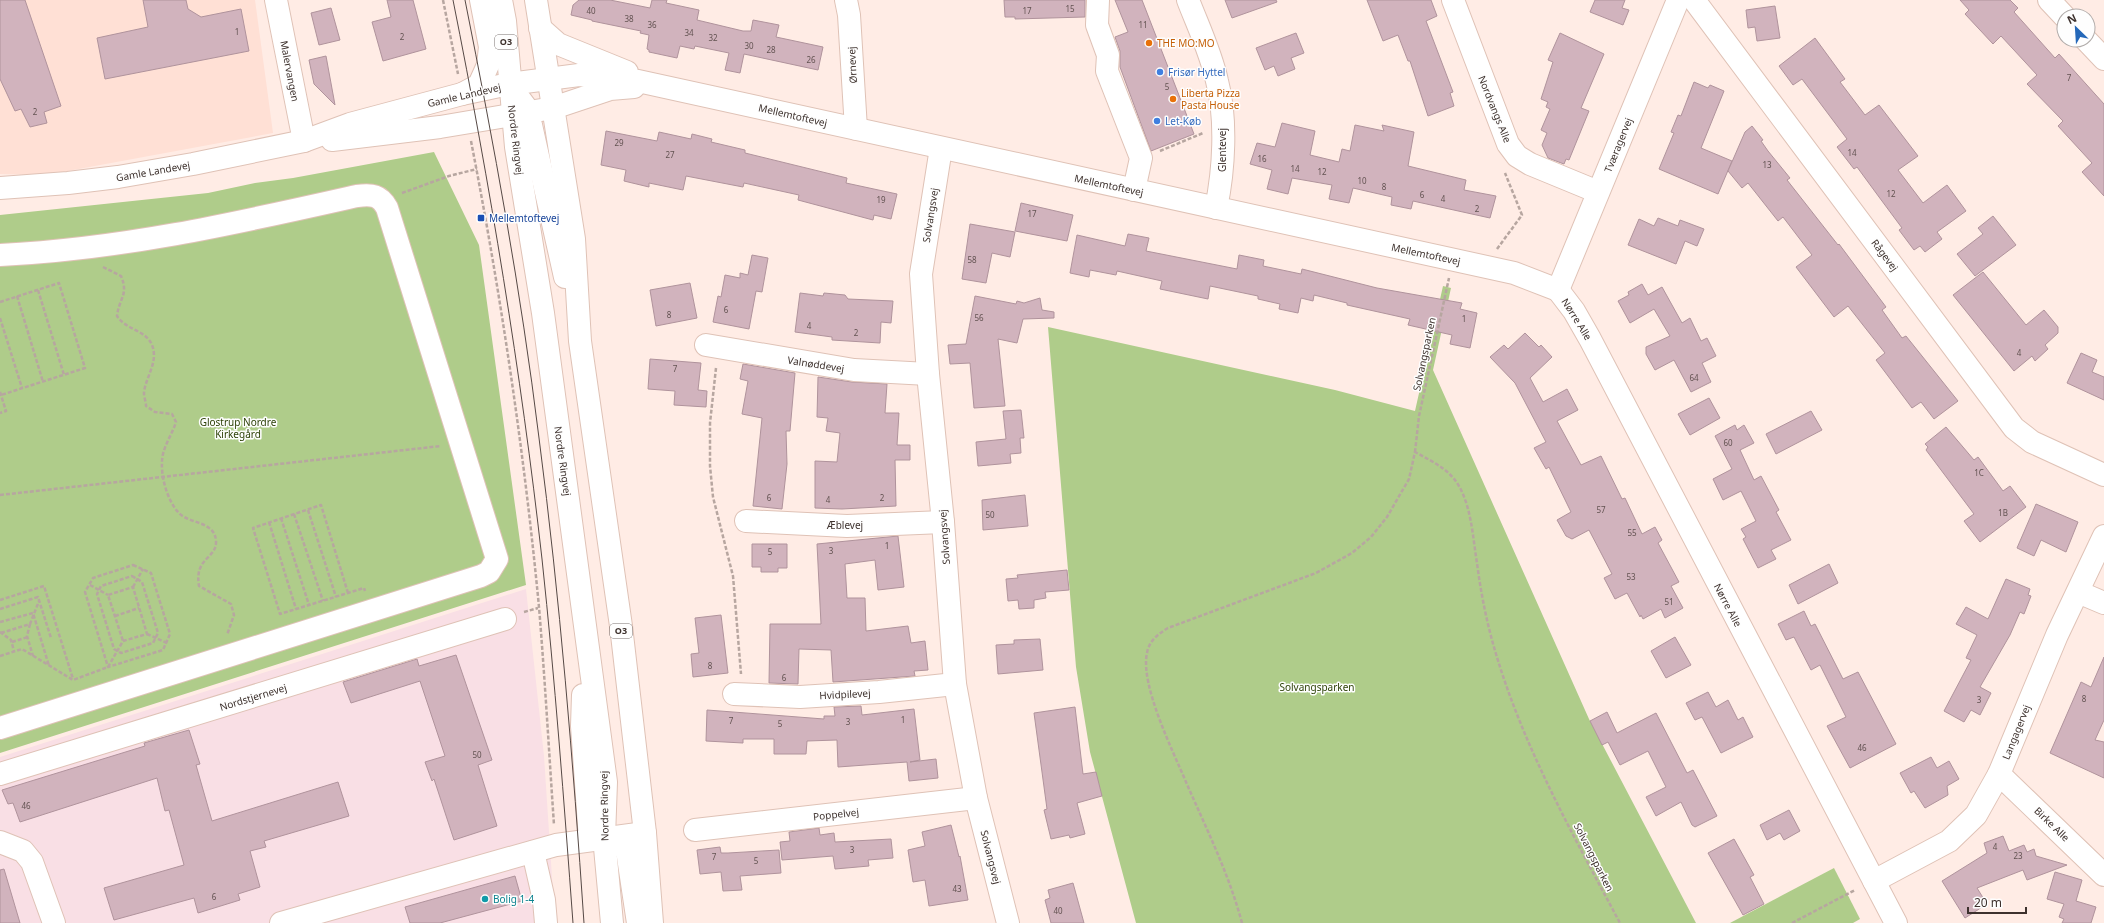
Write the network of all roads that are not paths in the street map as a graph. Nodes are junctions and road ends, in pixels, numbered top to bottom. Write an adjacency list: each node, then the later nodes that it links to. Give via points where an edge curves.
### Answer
1 (276, 0): 23 (street, Malervangen)
2 (481, 0): 19 (street, via 490,47 488,64 479,86)
3 (500, 0): 17 (street, Nordre Ringvej / O3, via 505,21)
4 (536, 0): 13 (street, O3)
5 (846, 0): 22 (street, Ørnevej)
6 (1098, 0): 26 (street, via 1097,25 1108,55 1107,72 1141,158)
7 (1188, 0): 28 (street, Glentevej, via 1217,80 1222,126 1222,174)
8 (1453, 0): 27 (street, Nordvangs Alle, via 1501,128 1514,152 1530,164)
9 (1678, 0): 27 (street, Tværagervej)
10 (1694, 0): 34 (street, Rågevej, via 2014,428 2032,442)
11 (2049, 0): 12 (street)
12 (2056, 8)
13 (540, 28): 16 (street, O3); 18 (street, Mellemtoftevej, via 558,44)
14 (2094, 48): 15 (street)
15 (2104, 59)
16 (548, 78): 17 (street, Mellemtoftevej); 18 (street, Mellemtoftevej, via 601,76); 20 (street, O3)
17 (509, 84): 19 (street, Gamle Landevej); 21 (street, Nordre Ringvej / O3)
18 (659, 85): 20 (street, Mellemtoftevej, via 610,89); 22 (street, Mellemtoftevej)
19 (462, 94): 23 (street, Gamle Landevej, via 350,124)
20 (553, 108): 21 (street, Gamle Landevej); 31 (street, O3, via 574,239)
21 (520, 113): 23 (street, Gamle Landevej, via 333,140); 31 (street, via 538,151); 49 (street, Nordre Ringvej / O3, via 543,313 606,782 606,809)
22 (856, 129): 24 (street, Mellemtoftevej)
23 (304, 141): 25 (street, Gamle Landevej, via 118,178)
24 (941, 148): 26 (street, Mellemtoftevej); 33 (street, Solvangsvej, via 921,274)
25 (0, 188)
26 (1134, 190): 28 (street, Mellemtoftevej)
27 (1598, 192): 30 (street, Tværagervej)
28 (1216, 208): 30 (street, Mellemtoftevej, via 1514,273)
29 (0, 255): 43 (street, via 90,248 154,239 369,194 377,196 387,208 497,560 494,567 481,576)
30 (1558, 290): 53 (street, Nørre Alle, via 1590,339)
31 (580, 341): 48 (street, O3, via 620,618)
32 (712, 347): 33 (street, Valnøddevej, via 854,370)
33 (928, 374): 36 (street, Solvangsvej)
34 (2104, 475)
35 (746, 521): 36 (street, Æblevej, via 847,526)
36 (943, 522): 41 (street, Solvangsvej)
37 (2104, 536): 38 (street, Langagervej)
38 (2078, 592): 39 (street); 45 (street, Langagervej, via 2056,635)
39 (2104, 603)
40 (505, 619): 44 (street, Nordstjernevej)
41 (955, 684): 42 (street, Hvidpilevej, via 800,697); 46 (street, Solvangsvej)
42 (738, 694)
43 (0, 728)
44 (0, 774)
45 (1999, 774): 52 (street, Birke Alle); 53 (street, Langagervej, via 1976,815 1948,841)
46 (976, 798): 47 (street, Poppelvej); 60 (street, Solvangsvej)
47 (695, 830)
48 (645, 833): 49 (street); 59 (street, O3)
49 (597, 839): 51 (street, via 556,845); 57 (street, Nordre Ringvej / O3); 58 (street, via 616,842 627,850)
50 (0, 842): 54 (street, via 23,851 32,862)
51 (533, 852): 55 (street); 56 (street, via 544,900)
52 (2104, 875)
53 (1874, 881): 61 (street, Nørre Alle)
54 (54, 923)
55 (281, 923)
56 (546, 923)
57 (612, 923)
58 (638, 923)
59 (652, 923)
60 (1008, 923)
61 (1896, 923)

